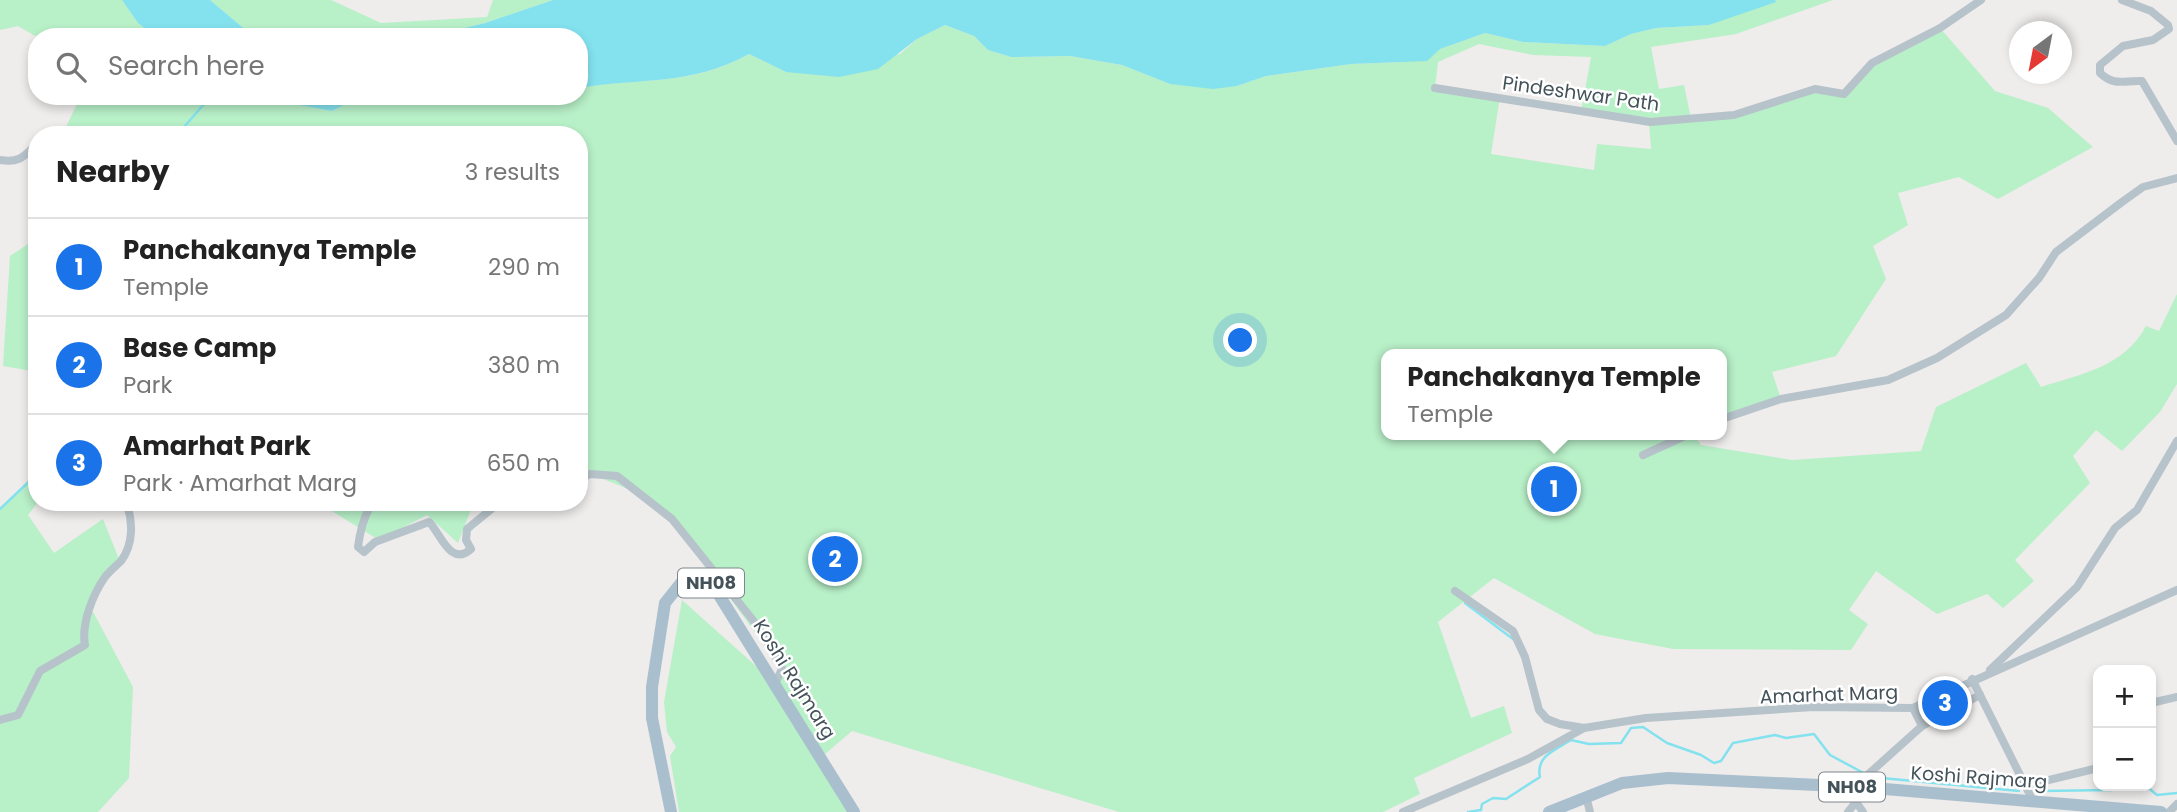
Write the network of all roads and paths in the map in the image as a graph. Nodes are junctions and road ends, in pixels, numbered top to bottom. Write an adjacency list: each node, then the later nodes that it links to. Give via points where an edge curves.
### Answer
1 (1981, 0): 3 (street, Pindeshwar Path, via 1941,28 1872,63 1844,94 1815,89 1734,115 1650,122)
2 (2122, 0): 4 (street, via 2151,11 2169,29 2153,40 2123,47 2100,65 2100,73 2119,84 2142,81)
3 (1435, 88)
4 (2177, 141)
5 (28, 156): 6 (street, via 14,162)
6 (0, 160)
7 (2177, 178): 8 (street, via 2143,187 2122,202 2056,252 2006,315 1937,358 1888,380 1781,399)
8 (1727, 416)
9 (1676, 440): 11 (street)
10 (2177, 441): 18 (street, via 2137,510 2115,528 2077,587)
11 (1643, 455)
12 (588, 475): 20 (street, via 617,476 671,519 760,629 782,669)
13 (129, 511): 25 (street, via 126,553 104,578 82,631 85,645 40,671 18,715)
14 (367, 511): 15 (street, via 358,547 365,552 375,542 429,522 444,547 465,554 471,548 467,529)
15 (489, 511)
16 (2177, 590): 18 (street, Amarhat Marg)
17 (1455, 591): 27 (street, via 1513,632 1539,710 1547,719)
18 (1986, 674): 19 (street, Amarhat Marg)
19 (1972, 679): 21 (street); 24 (street, Amarhat Marg)
20 (775, 684): 36 (main road, Koshi Rajmarg / NH08, via 714,587 697,577 681,583 665,603 651,703); 37 (main road, Koshi Rajmarg / NH08)
21 (1980, 695): 26 (street); 30 (street)
22 (2177, 696): 23 (street)
23 (2156, 702)
24 (1913, 708): 26 (street); 27 (street, Amarhat Marg, via 1813,707 1646,718)
25 (0, 720)
26 (1922, 726): 29 (street)
27 (1584, 727): 38 (street, via 1528,759)
28 (2093, 769): 30 (street)
29 (1865, 780): 31 (main road, Koshi Rajmarg / NH08, via 1659,778 1622,783); 32 (main road, Koshi Rajmarg / NH08); 33 (street)
30 (2028, 785): 32 (street)
31 (1586, 796): 39 (main road, Koshi Rajmarg / NH08); 40 (street)
32 (2033, 801): 35 (main road, Koshi Rajmarg / NH08)
33 (1856, 802): 41 (street); 42 (street)
34 (2177, 804): 44 (street)
35 (2050, 807): 43 (main road, Koshi Rajmarg / NH08)
36 (671, 812)
37 (855, 812)
38 (1403, 812)
39 (1549, 812)
40 (1590, 812)
41 (1848, 812)
42 (1863, 812)
43 (2161, 812)
44 (2169, 812)

